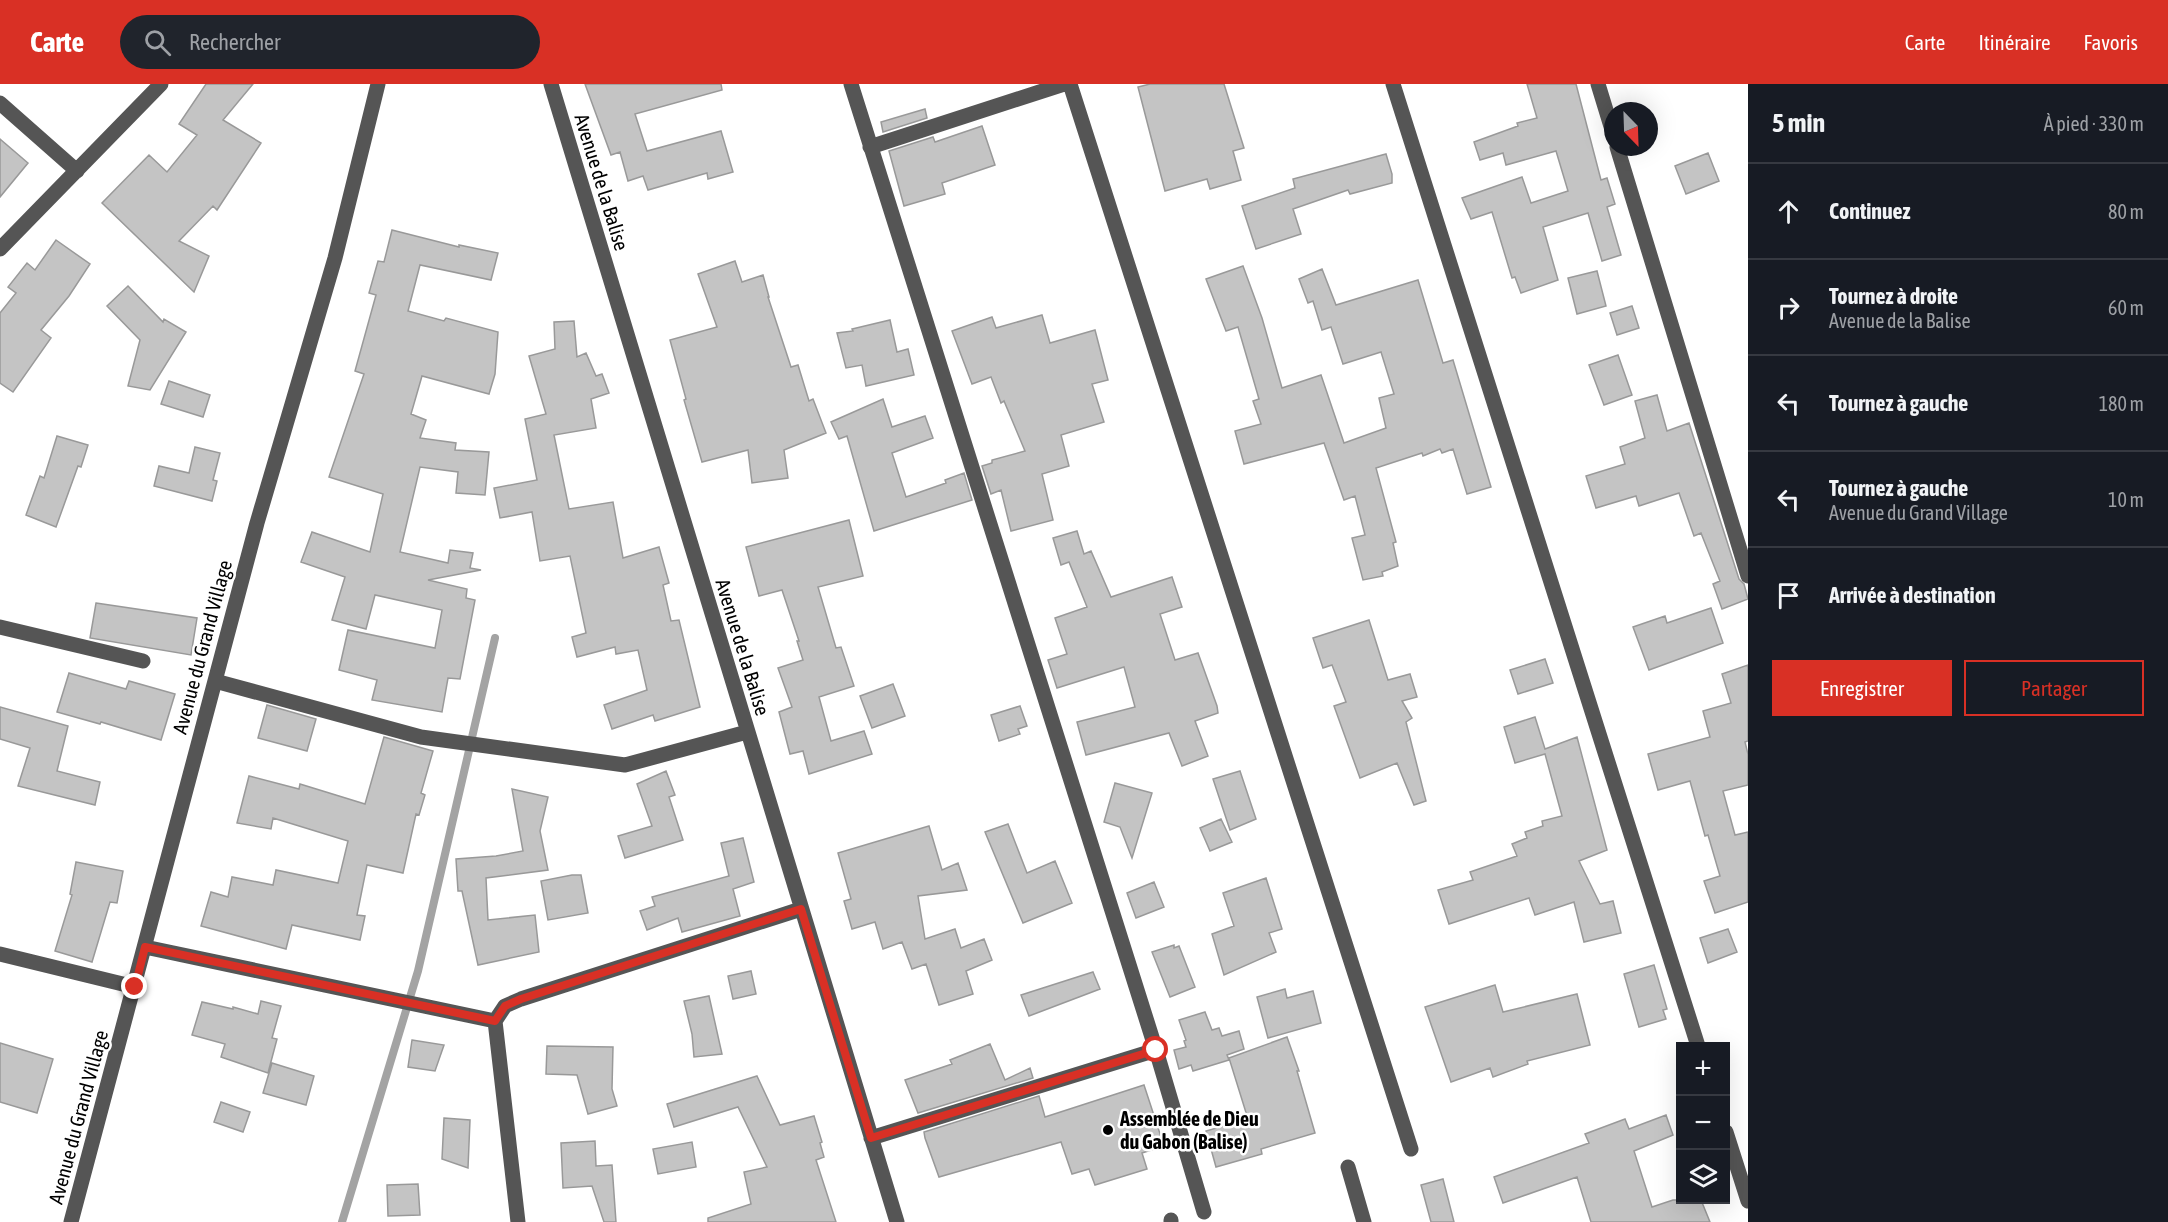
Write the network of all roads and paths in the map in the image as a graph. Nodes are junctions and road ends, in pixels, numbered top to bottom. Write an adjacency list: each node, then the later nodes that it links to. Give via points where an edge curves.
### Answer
1 (161, 84): 13 (street)
2 (378, 84): 18 (street, Avenue du Grand Village, via 335,258)
3 (551, 84): 19 (street, Avenue de la Balise)
4 (850, 84): 11 (street)
5 (1064, 84): 11 (street)
6 (1070, 84): 29 (street)
7 (1393, 84): 25 (street)
8 (1598, 84): 10 (street)
9 (0, 103): 13 (street)
10 (1604, 104)
11 (870, 147): 26 (street)
12 (1620, 156): 15 (street)
13 (77, 171): 14 (street)
14 (0, 249)
15 (1748, 576)
16 (0, 627): 17 (street)
17 (143, 661)
18 (215, 681): 19 (street, via 421,737 625,765); 21 (street, Avenue du Grand Village)
19 (747, 732): 20 (street, Avenue de la Balise)
20 (801, 909): 24 (street, via 521,999 505,1006); 27 (street, Avenue de la Balise)
21 (145, 947): 23 (street, Avenue du Grand Village); 24 (street)
22 (0, 954): 23 (street)
23 (135, 987): 33 (street, Avenue du Grand Village)
24 (495, 1021): 34 (street)
25 (1696, 1042)
26 (1156, 1050): 27 (street); 32 (street)
27 (871, 1138): 35 (street, Avenue de la Balise)
28 (1730, 1147): 31 (street)
29 (1411, 1149)
30 (1348, 1167): 36 (street)
31 (1748, 1202)
32 (1204, 1212)
33 (71, 1222)
34 (518, 1222)
35 (897, 1222)
36 (1364, 1222)

